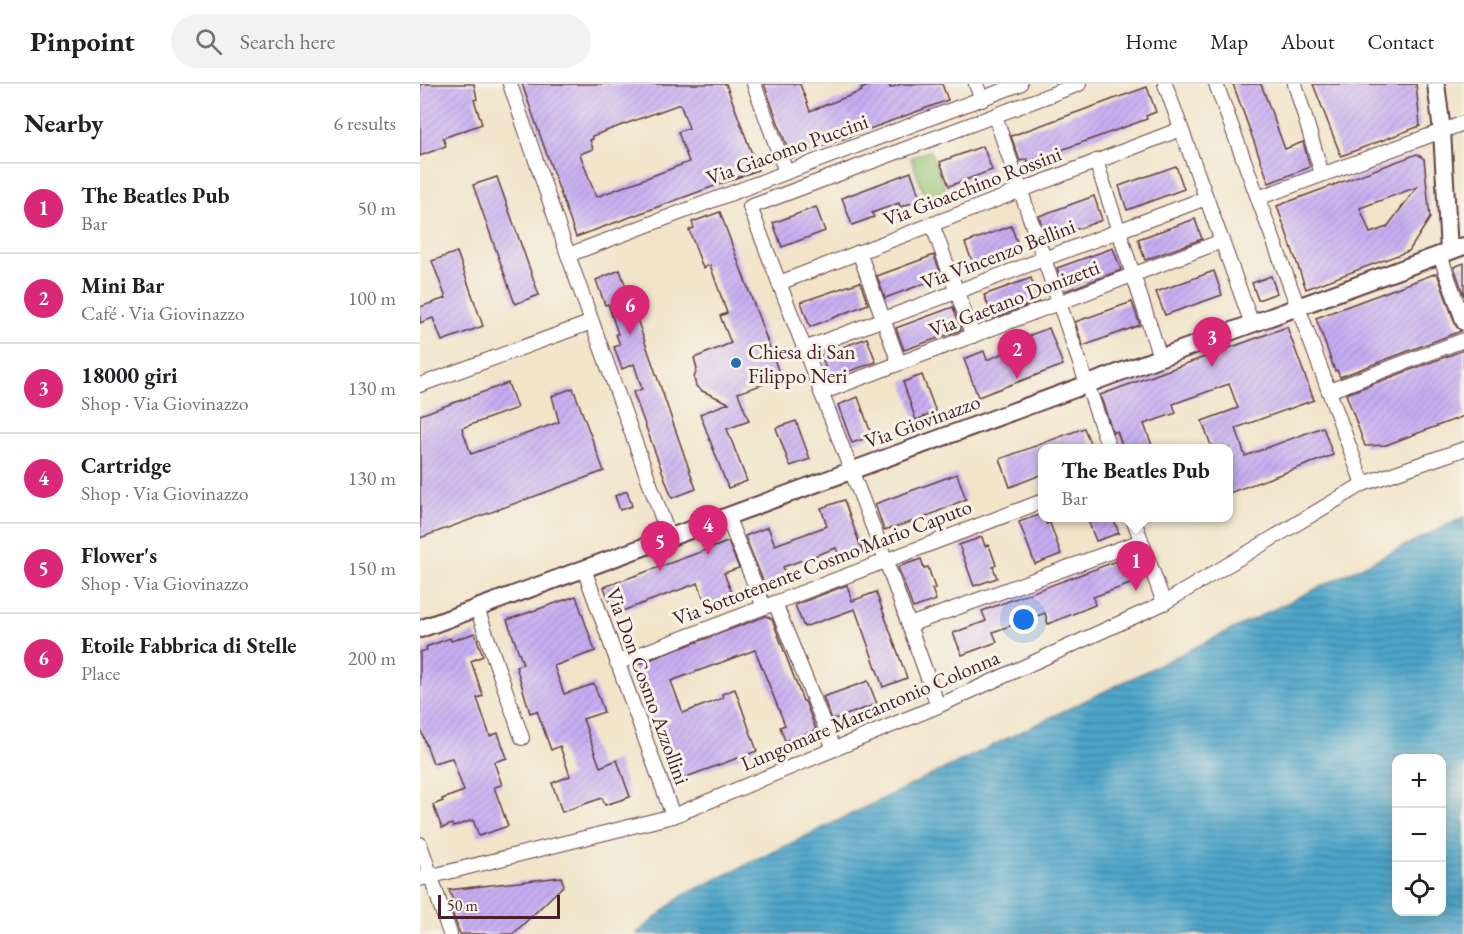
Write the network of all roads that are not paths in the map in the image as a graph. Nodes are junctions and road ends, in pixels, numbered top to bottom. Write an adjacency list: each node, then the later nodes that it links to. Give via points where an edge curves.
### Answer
1 (510, 84): 26 (street)
2 (754, 84): 16 (street)
3 (976, 84): 10 (street)
4 (1020, 84): 10 (street, Via Giacomo Puccini)
5 (1078, 84): 11 (street)
6 (1165, 84): 13 (street)
7 (1216, 84): 20 (street)
8 (1295, 84): 17 (street)
9 (1436, 84): 14 (street)
10 (982, 100): 16 (street, Via Giacomo Puccini)
11 (995, 116): 18 (street); 29 (street, via 750,207)
12 (1464, 123): 14 (street)
13 (1181, 129): 15 (street, Via Gioacchino Rossini); 19 (street)
14 (1442, 131): 17 (street); 24 (street)
15 (1096, 161): 18 (street, Via Gioacchino Rossini); 22 (street)
16 (786, 172): 26 (street, Via Giacomo Puccini)
17 (1322, 174): 20 (street)
18 (1021, 190): 21 (street, Via Gioacchino Rossini); 27 (street)
19 (1206, 198): 22 (street, Via Vincenzo Bellini); 23 (street)
20 (1258, 198): 32 (street)
21 (932, 225): 25 (street, Via Gioacchino Rossini); 30 (street)
22 (1119, 231): 27 (street, Via Vincenzo Bellini); 28 (street)
23 (1222, 242): 28 (street, Via Gaetano Donizetti); 36 (street)
24 (1451, 250): 32 (street, Via Giovinazzo); 35 (street)
25 (859, 252): 29 (street, Via Gioacchino Rossini); 33 (street)
26 (568, 255): 34 (street)
27 (1044, 259): 30 (street, Via Vincenzo Bellini); 31 (street)
28 (1134, 275): 31 (street, Via Gaetano Donizetti); 40 (street)
29 (779, 283): 39 (street)
30 (957, 292): 33 (street, Via Vincenzo Bellini); 37 (street)
31 (1059, 303): 37 (street, Via Gaetano Donizetti); 43 (street)
32 (1298, 307): 36 (street, Via Giovinazzo); 44 (street)
33 (884, 319): 39 (street, Via Vincenzo Bellini); 41 (street)
34 (592, 322): 42 (street); 53 (street)
35 (1464, 323)
36 (1252, 324): 40 (street, Via Giovinazzo)
37 (973, 336): 41 (street, Via Gaetano Donizetti)
38 (1464, 340): 44 (street)
39 (804, 349): 45 (street)
40 (1160, 357): 43 (street, Via Giovinazzo)
41 (899, 363): 45 (street, Via Gaetano Donizetti)
42 (420, 385)
43 (1086, 385): 46 (street); 48 (street, Via Giovinazzo)
44 (1329, 391): 49 (street)
45 (821, 393): 48 (street)
46 (1108, 444)
47 (1464, 449): 49 (street, Lungomare Marcantonio Colonna)
48 (851, 471): 51 (street, Via Giovinazzo); 55 (street)
49 (1363, 484): 57 (street, Lungomare Marcantonio Colonna)
50 (1038, 503): 55 (street, Via Sottotenente Cosmo Mario Caputo)
51 (727, 516): 53 (street, Via Giovinazzo); 58 (street)
52 (1134, 522): 54 (street)
53 (669, 537): 56 (street, Via Giovinazzo)
54 (1141, 541): 57 (street); 60 (street)
55 (886, 561): 58 (street, Via Sottotenente Cosmo Mario Caputo); 60 (street)
56 (584, 569): 59 (street, Via Giovinazzo); 62 (street, Via Don Cosmo Azzollini)
57 (1164, 603): 63 (street, Lungomare Marcantonio Colonna)
58 (770, 605): 62 (street, Via Sottotenente Cosmo Mario Caputo); 65 (street)
59 (477, 608): 61 (street, Via Giovinazzo); 64 (street)
60 (909, 625): 63 (street)
61 (420, 629)
62 (616, 663): 66 (street, Via Don Cosmo Azzollini)
63 (938, 706): 65 (street, Lungomare Marcantonio Colonna)
64 (522, 738)
65 (834, 749): 66 (street, Lungomare Marcantonio Colonna)
66 (673, 816): 68 (street, Lungomare Marcantonio Colonna)
67 (420, 844): 68 (street)
68 (426, 878): 69 (street)
69 (450, 934)

